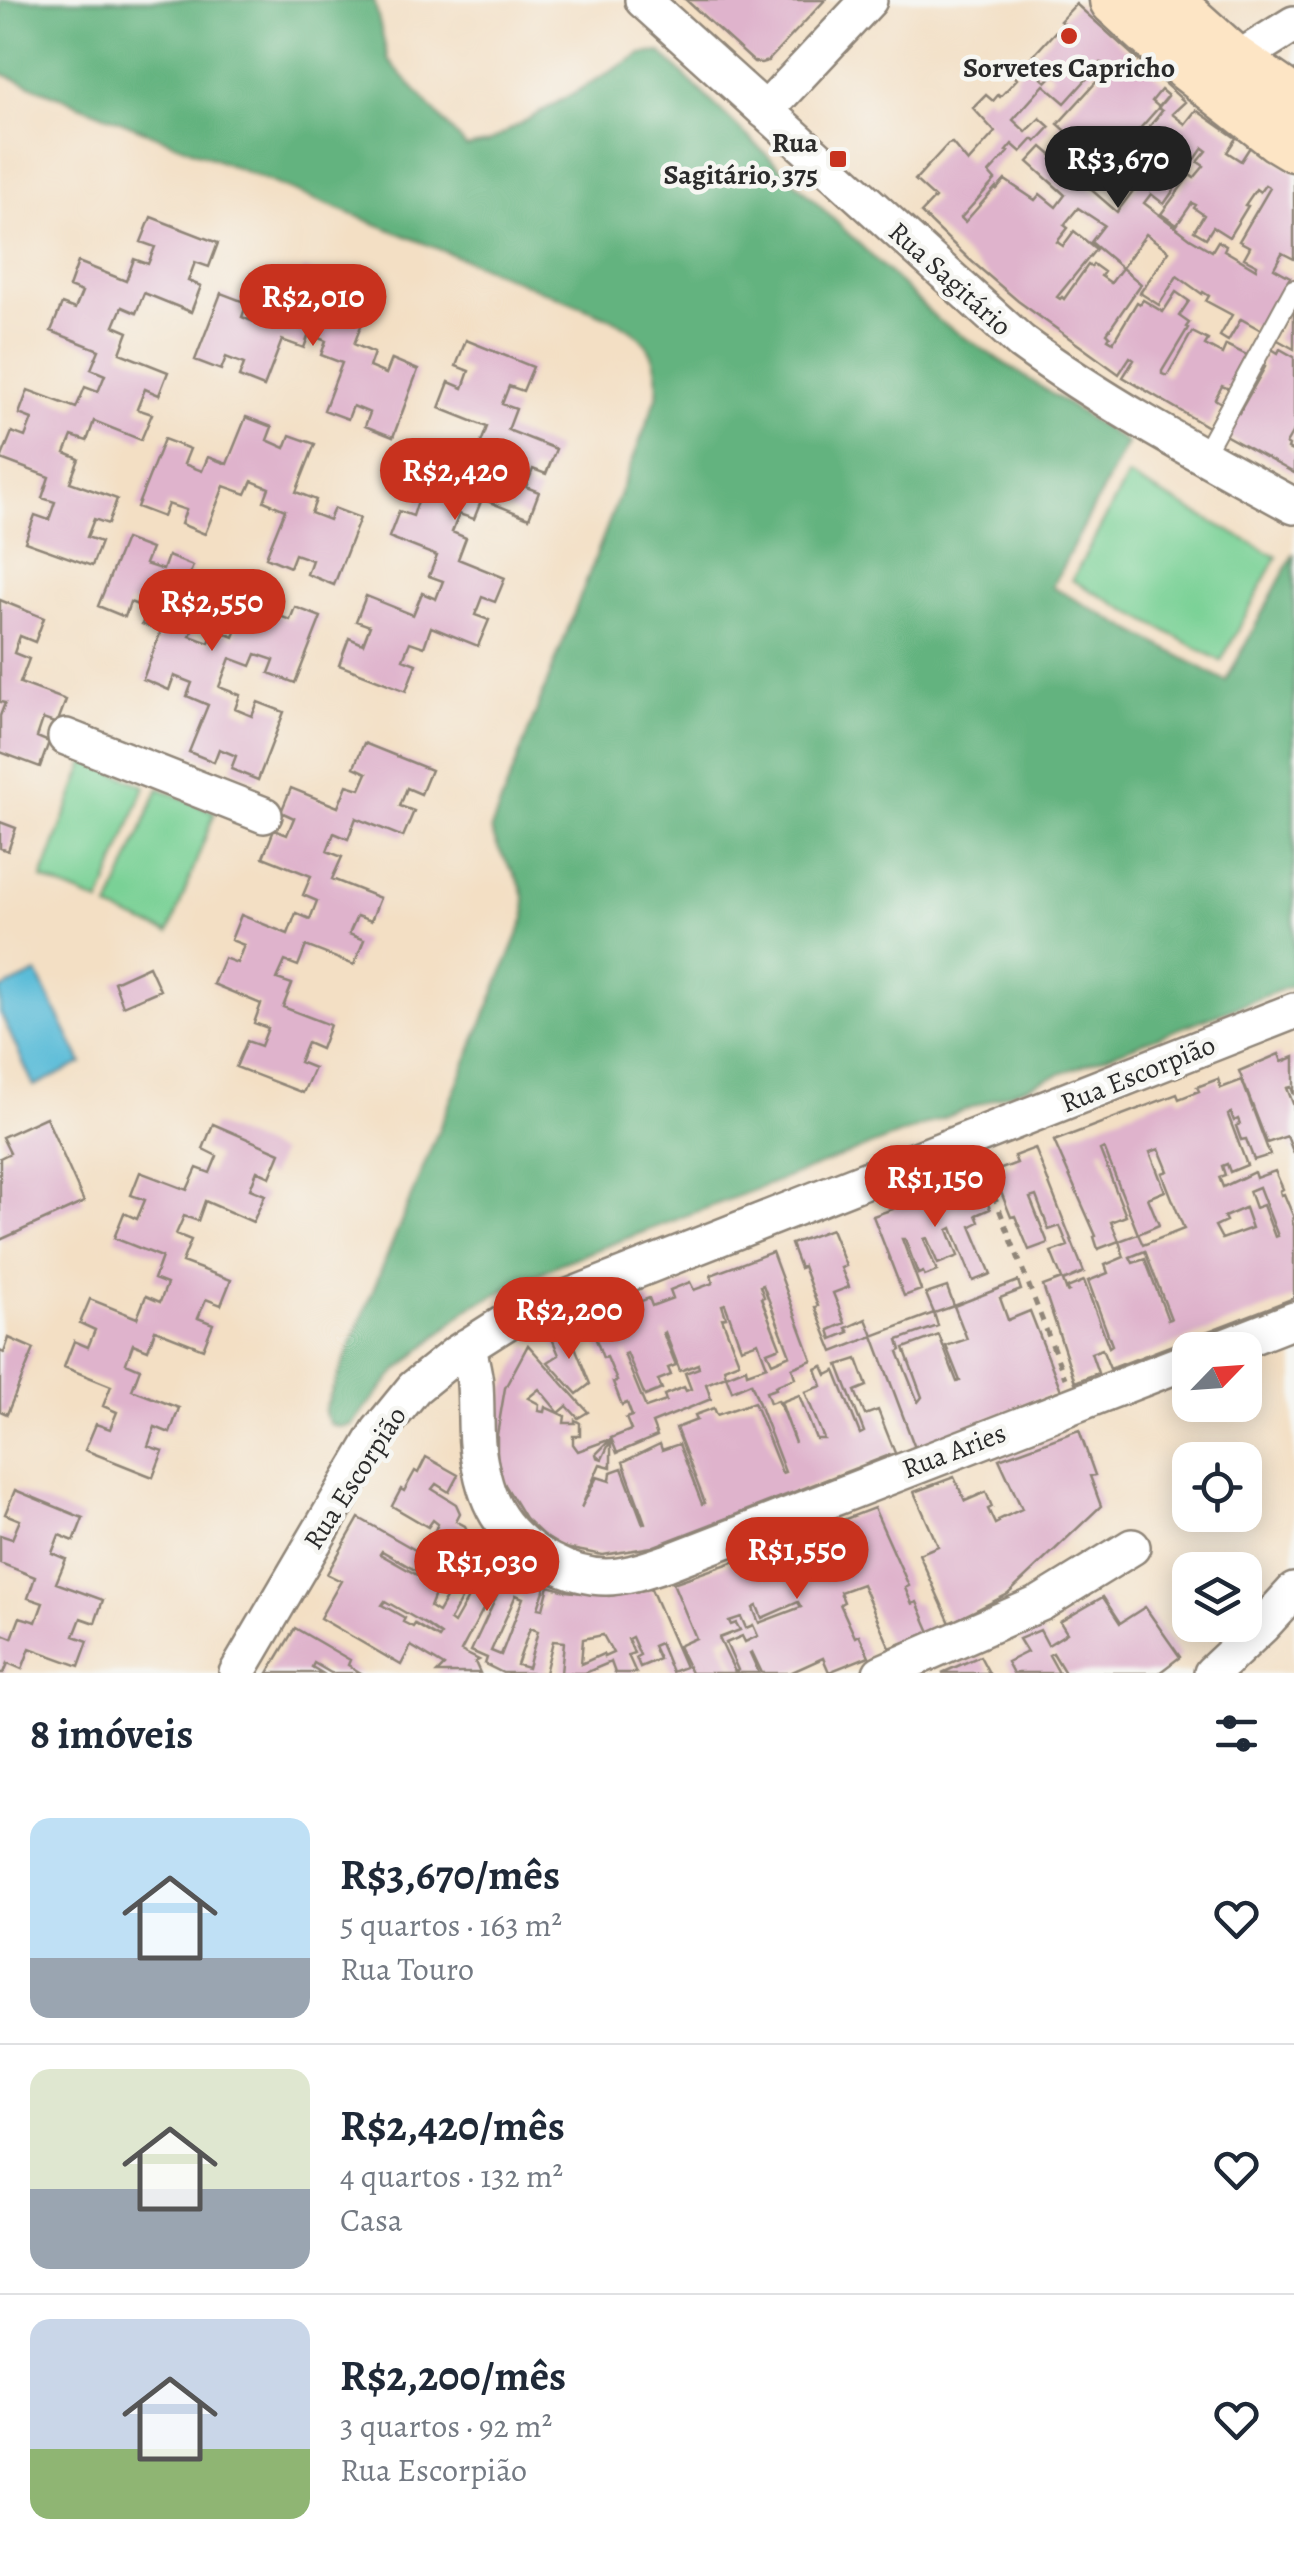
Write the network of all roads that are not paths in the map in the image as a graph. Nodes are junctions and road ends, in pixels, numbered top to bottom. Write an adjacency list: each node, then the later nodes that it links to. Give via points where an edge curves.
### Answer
1 (643, 0): 8 (street, Rua Sagitário)
2 (869, 0): 8 (street)
3 (1115, 0): 6 (main road, via 1178,58)
4 (1166, 0): 6 (main road)
5 (1294, 24): 6 (street)
6 (1220, 70): 7 (main road); 9 (main road)
7 (1294, 102)
8 (765, 111): 11 (street, Rua Sagitário, via 1020,342)
9 (1294, 146)
10 (1294, 289): 11 (lane)
11 (1203, 456): 12 (street, Rua Sagitário)
12 (1294, 506)
13 (66, 736): 14 (street)
14 (264, 814)
15 (1294, 1010): 18 (street, Rua Escorpião, via 564,1297)
16 (1294, 1320): 17 (street)
17 (1262, 1332)
18 (468, 1346): 19 (street, Rua Aries, via 480,1465 504,1524 553,1562 605,1577 666,1563); 22 (street, Rua Escorpião, via 414,1388 379,1431)
19 (1172, 1367)
20 (1132, 1547): 23 (street, via 1040,1602)
21 (1294, 1590): 24 (street)
22 (237, 1673)
23 (882, 1673)
24 (1212, 1673)

